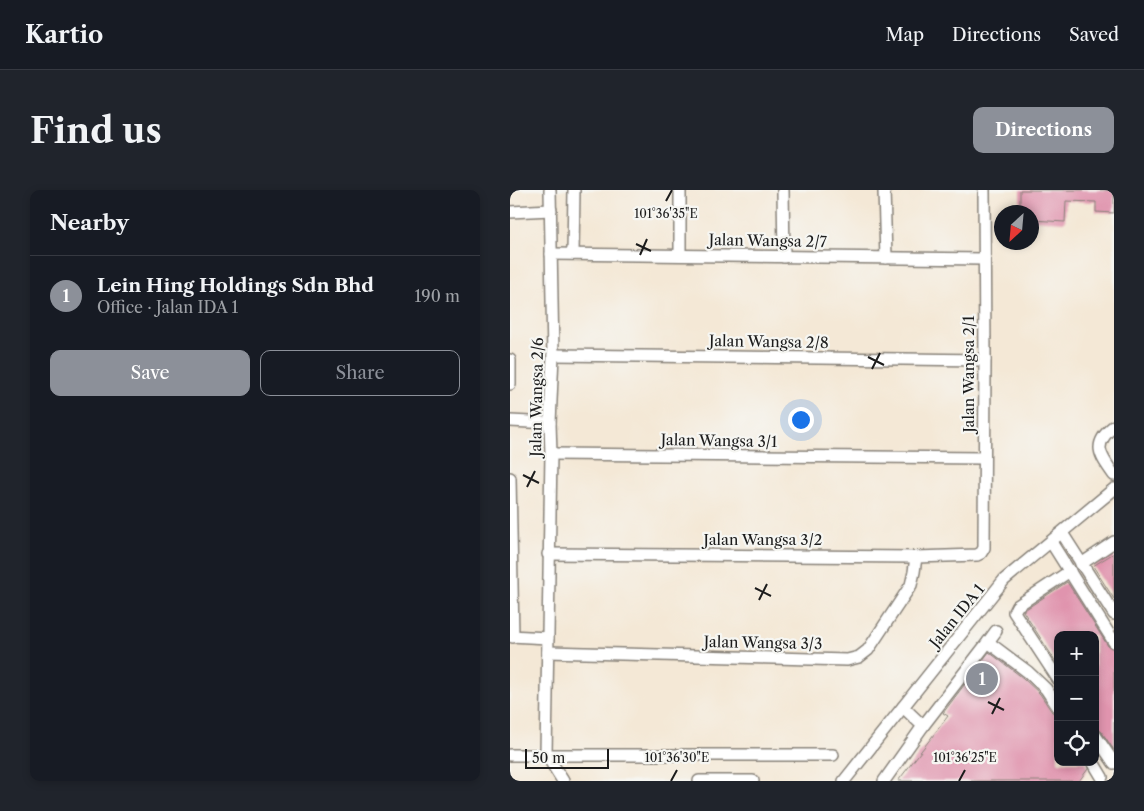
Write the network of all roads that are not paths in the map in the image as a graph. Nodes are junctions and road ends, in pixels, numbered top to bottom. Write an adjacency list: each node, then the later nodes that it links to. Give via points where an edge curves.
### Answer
1 (550, 190): 7 (street, Jalan Wangsa 2/6)
2 (574, 190): 10 (street)
3 (680, 190): 11 (street)
4 (783, 190): 12 (street)
5 (884, 190): 13 (street)
6 (984, 190): 14 (street, Jalan Wangsa 2/1)
7 (551, 210): 8 (street); 9 (street, Jalan Wangsa 2/6)
8 (510, 212)
9 (552, 254): 10 (street, Jalan Wangsa 2/7); 15 (street, Jalan Wangsa 2/6)
10 (573, 254): 11 (street, Jalan Wangsa 2/7)
11 (680, 255): 12 (street, Jalan Wangsa 2/7)
12 (784, 257): 13 (street, Jalan Wangsa 2/7)
13 (886, 258): 14 (street, Jalan Wangsa 2/7)
14 (984, 259): 17 (street, Jalan Wangsa 2/1)
15 (553, 355): 17 (street, Jalan Wangsa 2/8); 20 (street, Jalan Wangsa 2/6)
16 (510, 360): 18 (street)
17 (985, 360): 23 (street, Jalan Wangsa 2/1)
18 (510, 384)
19 (510, 421): 20 (street)
20 (550, 423): 22 (street, Jalan Wangsa 2/6)
21 (1114, 426): 24 (street, via 1103,435 1100,444 1100,451)
22 (551, 454): 23 (street, Jalan Wangsa 3/1); 31 (street, Jalan Wangsa 2/6)
23 (984, 458): 32 (street, Jalan Wangsa 2/1, via 984,548)
24 (1110, 459): 25 (street)
25 (1114, 475)
26 (510, 478): 38 (street)
27 (1114, 490): 28 (street, Jalan IDA 1)
28 (1062, 533): 29 (street, Jalan IDA 1); 34 (street)
29 (1051, 542): 35 (street); 45 (street, Jalan IDA 1, via 1004,580)
30 (1114, 542): 34 (street)
31 (548, 554): 33 (street, Jalan Wangsa 3/2); 39 (street, Jalan Wangsa 2/6)
32 (977, 555): 33 (street, Jalan Wangsa 3/2)
33 (916, 557): 42 (street, Jalan Wangsa 3/3, via 911,585 868,650 859,657 847,660)
34 (1081, 564): 36 (street)
35 (1070, 571): 41 (street); 43 (street, via 1017,606 1014,612)
36 (1114, 614)
37 (996, 631): 40 (street)
38 (511, 636): 39 (street)
39 (548, 638): 42 (street, Jalan Wangsa 2/6)
40 (988, 642): 44 (street, via 1028,672 1046,688); 46 (street)
41 (1114, 642)
42 (548, 652): 48 (street, Jalan Wangsa 2/6)
43 (1056, 676)
44 (1054, 701)
45 (903, 707): 46 (street); 57 (street, Jalan IDA 1)
46 (923, 726): 58 (street)
47 (1099, 741): 51 (street)
48 (546, 754): 49 (street); 50 (street); 54 (street)
49 (510, 755)
50 (833, 755)
51 (1114, 763)
52 (1096, 766): 53 (street)
53 (1102, 776)
54 (563, 781)
55 (699, 781): 56 (street)
56 (753, 781)
57 (844, 781)
58 (884, 781)

